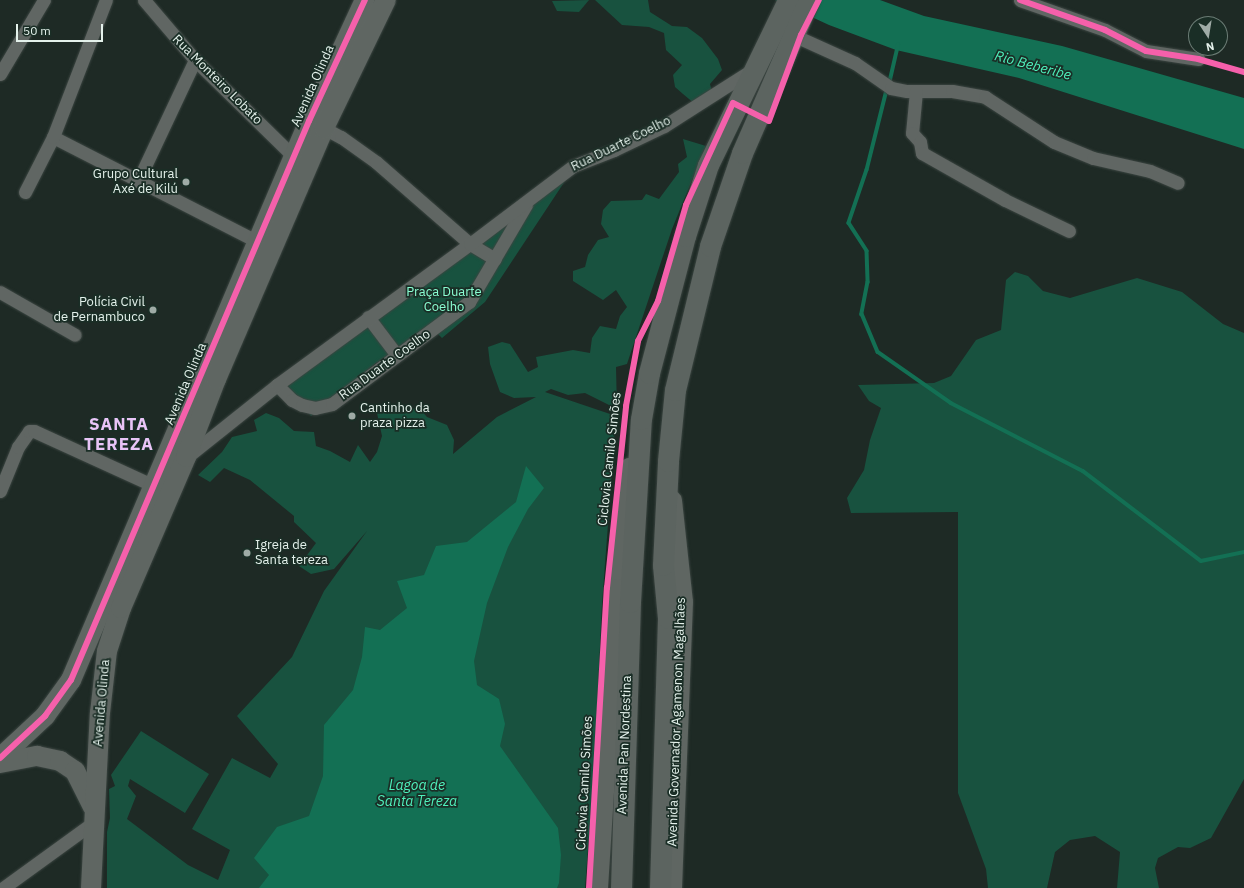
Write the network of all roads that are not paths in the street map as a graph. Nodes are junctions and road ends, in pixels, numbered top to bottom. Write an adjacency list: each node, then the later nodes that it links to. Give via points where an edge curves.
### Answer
1 (44, 0): 13 (street)
2 (106, 0): 16 (street)
3 (144, 0): 11 (street, Rua Monteiro Lobato)
4 (365, 0): 15 (main road, Avenida Olinda)
5 (386, 0): 15 (main road, Avenida Olinda)
6 (788, 0): 9 (highway, Avenida Governador Agamenon Magalhães)
7 (809, 0): 9 (highway, Avenida Governador Agamenon Magalhães)
8 (1020, 0): 10 (street, via 1105,30 1135,48)
9 (789, 30): 12 (highway, Avenida Governador Agamenon Magalhães); 14 (street, via 855,63 886,85); 33 (highway, Avenida Governador Agamenon Magalhães, via 742,152 710,246 675,390)
10 (1198, 59)
11 (195, 60): 17 (street, Rua Monteiro Lobato); 18 (street)
12 (755, 68): 21 (street, Rua Duarte Coelho, via 664,126 614,150 580,161); 31 (highway, Avenida Governador Agamenon Magalhães, via 708,166 684,236 651,366)
13 (0, 74)
14 (916, 92): 19 (street, via 952,91 985,97 1054,142 1093,158 1150,171); 22 (street, via 912,133 920,142 922,153 1005,200)
15 (317, 124): 17 (main road, Avenida Olinda); 24 (street, via 376,162); 32 (main road, Avenida Olinda)
16 (53, 137): 18 (street); 20 (street)
17 (295, 158): 23 (main road, Avenida Olinda)
18 (138, 181): 23 (street)
19 (1178, 183)
20 (24, 192)
21 (530, 198): 24 (street, Rua Duarte Coelho); 25 (street, Rua Duarte Coelho)
22 (1069, 231)
23 (258, 242): 34 (main road, Avenida Olinda)
24 (470, 244): 25 (street); 27 (street, Rua Duarte Coelho)
25 (495, 259): 29 (street, Rua Duarte Coelho, via 470,302)
26 (0, 292): 28 (street)
27 (368, 317): 29 (street); 30 (street, Rua Duarte Coelho)
28 (75, 335)
29 (396, 354): 30 (street, Rua Duarte Coelho, via 332,404 322,408 292,400)
30 (277, 385): 32 (street, Rua Duarte Coelho)
31 (641, 419): 36 (highway, Avenida Governador Agamenon Magalhães); 42 (main road, Avenida Governador Agamenon Magalhães, via 628,478 622,529)
32 (186, 457): 39 (main road, Avenida Olinda, via 121,608 106,651)
33 (668, 461): 44 (highway, Avenida Governador Agamenon Magalhães, via 663,565 668,618); 45 (main road, Avenida Governador Agamenon Magalhães, via 683,602)
34 (154, 486): 35 (street, via 34,431 29,431 18,447); 37 (main road, Avenida Olinda, via 71,680 45,716)
35 (0, 491)
36 (630, 602): 43 (highway, Avenida Pan Nordestina)
37 (0, 758)
38 (0, 763): 39 (main road, via 37,756 60,761 75,771)
39 (94, 816): 40 (street); 41 (main road, Avenida Olinda)
40 (3, 888)
41 (92, 888)
42 (598, 888)
43 (620, 888)
44 (660, 888)
45 (672, 888)

